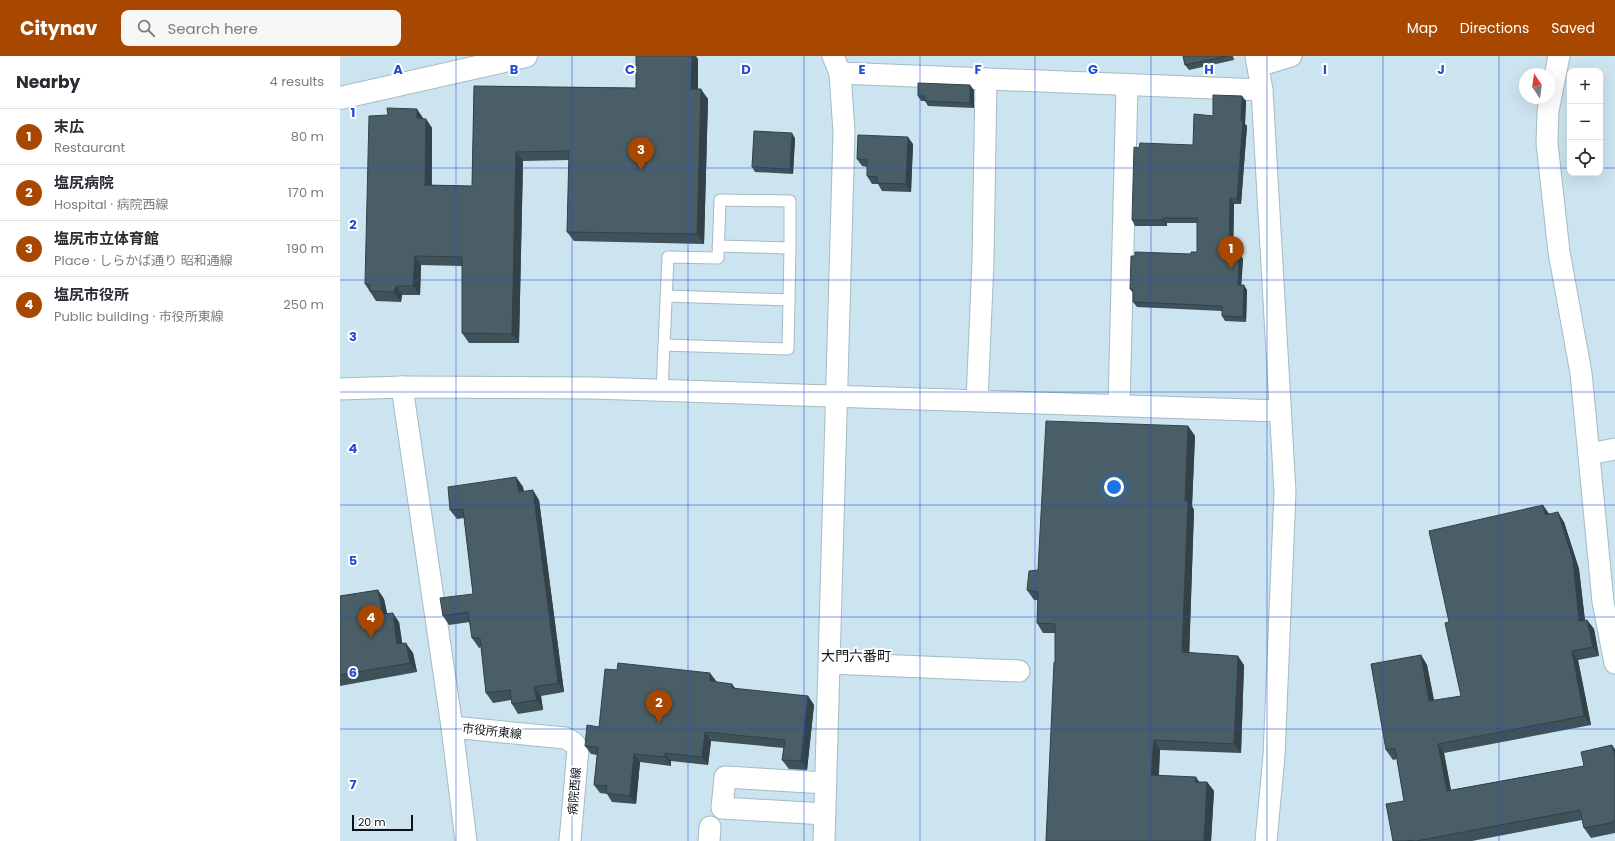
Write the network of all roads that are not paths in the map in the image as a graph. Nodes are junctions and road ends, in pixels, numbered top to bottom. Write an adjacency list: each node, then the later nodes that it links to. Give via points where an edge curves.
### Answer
1 (526, 56): 9 (street)
2 (1291, 56): 4 (street)
3 (1559, 56): 23 (street, via 1548,111 1547,143 1559,252 1581,373)
4 (1257, 61): 8 (street)
5 (837, 64): 6 (street); 18 (street, via 844,132)
6 (986, 79): 7 (street); 19 (street)
7 (1127, 85): 8 (street); 20 (street)
8 (1262, 90): 21 (street)
9 (340, 98)
10 (718, 246): 11 (lane); 11 (lane, via 720,200 790,201); 12 (lane, via 718,258 668,257)
11 (790, 248): 13 (lane)
12 (666, 296): 13 (lane); 14 (lane)
13 (789, 300): 14 (lane, via 788,349)
14 (664, 345): 17 (lane)
15 (402, 387): 16 (street); 17 (street); 27 (street)
16 (340, 389)
17 (662, 390): 18 (street)
18 (838, 397): 19 (street); 24 (street)
19 (977, 401): 20 (street)
20 (1119, 405): 21 (street)
21 (1280, 411): 34 (street, via 1285,492 1274,756)
22 (1615, 449): 23 (street)
23 (1589, 454): 25 (street, via 1603,602)
24 (830, 663): 26 (street); 29 (street)
25 (1615, 663)
26 (1019, 670)
27 (452, 727): 28 (street, 市役所東線, via 566,738); 31 (street, 市役所東線)
28 (574, 742): 32 (street, 病院西線, via 578,749)
29 (826, 783): 30 (street); 30 (street, via 725,777 722,808)
30 (825, 814): 33 (street)
31 (466, 841)
32 (570, 841)
33 (824, 841)
34 (1266, 841)

